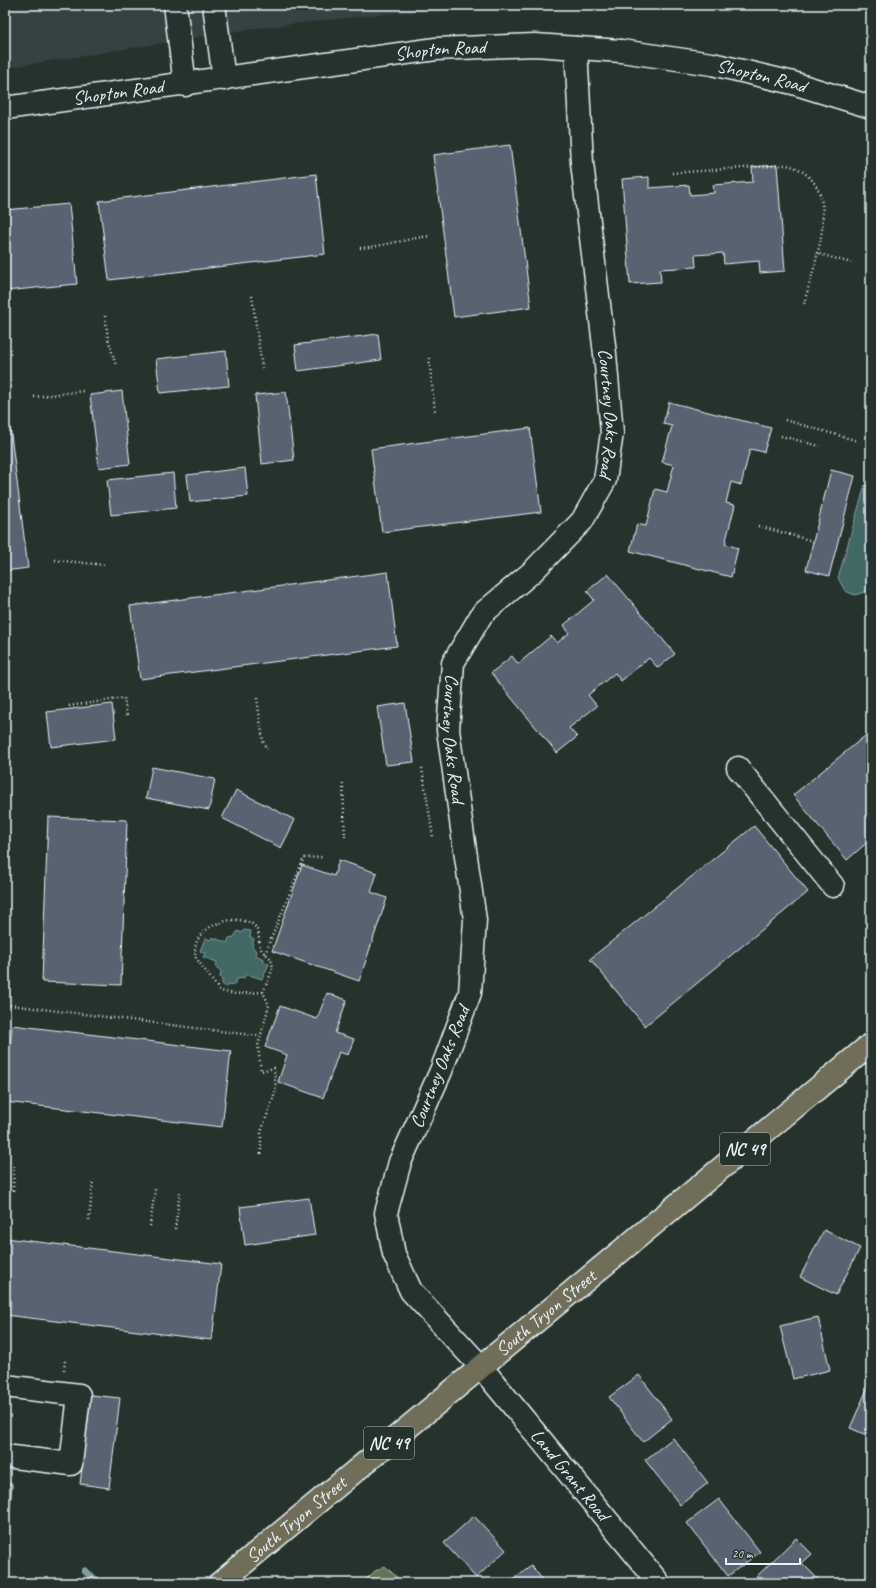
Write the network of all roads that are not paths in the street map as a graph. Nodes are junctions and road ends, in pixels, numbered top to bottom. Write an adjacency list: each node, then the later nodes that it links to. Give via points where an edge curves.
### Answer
1 (175, 5): 5 (street)
2 (214, 5): 4 (street)
3 (576, 48): 4 (street, Shopton Road, via 535,45 436,49); 6 (street, Shopton Road, via 621,51 712,64 793,83); 11 (street, Courtney Oaks Road, via 582,163 612,433 605,480 582,521 532,572 482,614 453,663 448,730 475,920 470,993 441,1071 400,1162 386,1213 394,1254 411,1291)
4 (224, 79): 5 (street, Shopton Road)
5 (185, 85): 7 (street, Shopton Road)
6 (871, 107)
7 (5, 108)
8 (738, 768): 9 (street)
9 (833, 886)
10 (871, 1044): 11 (main road, South Tryon Street / NC 49)
11 (481, 1367): 14 (main road, South Tryon Street / NC 49); 15 (street, Land Grant Road)
12 (5, 1386): 13 (street, via 79,1395 71,1464)
13 (5, 1456)
14 (220, 1583)
15 (659, 1583)

